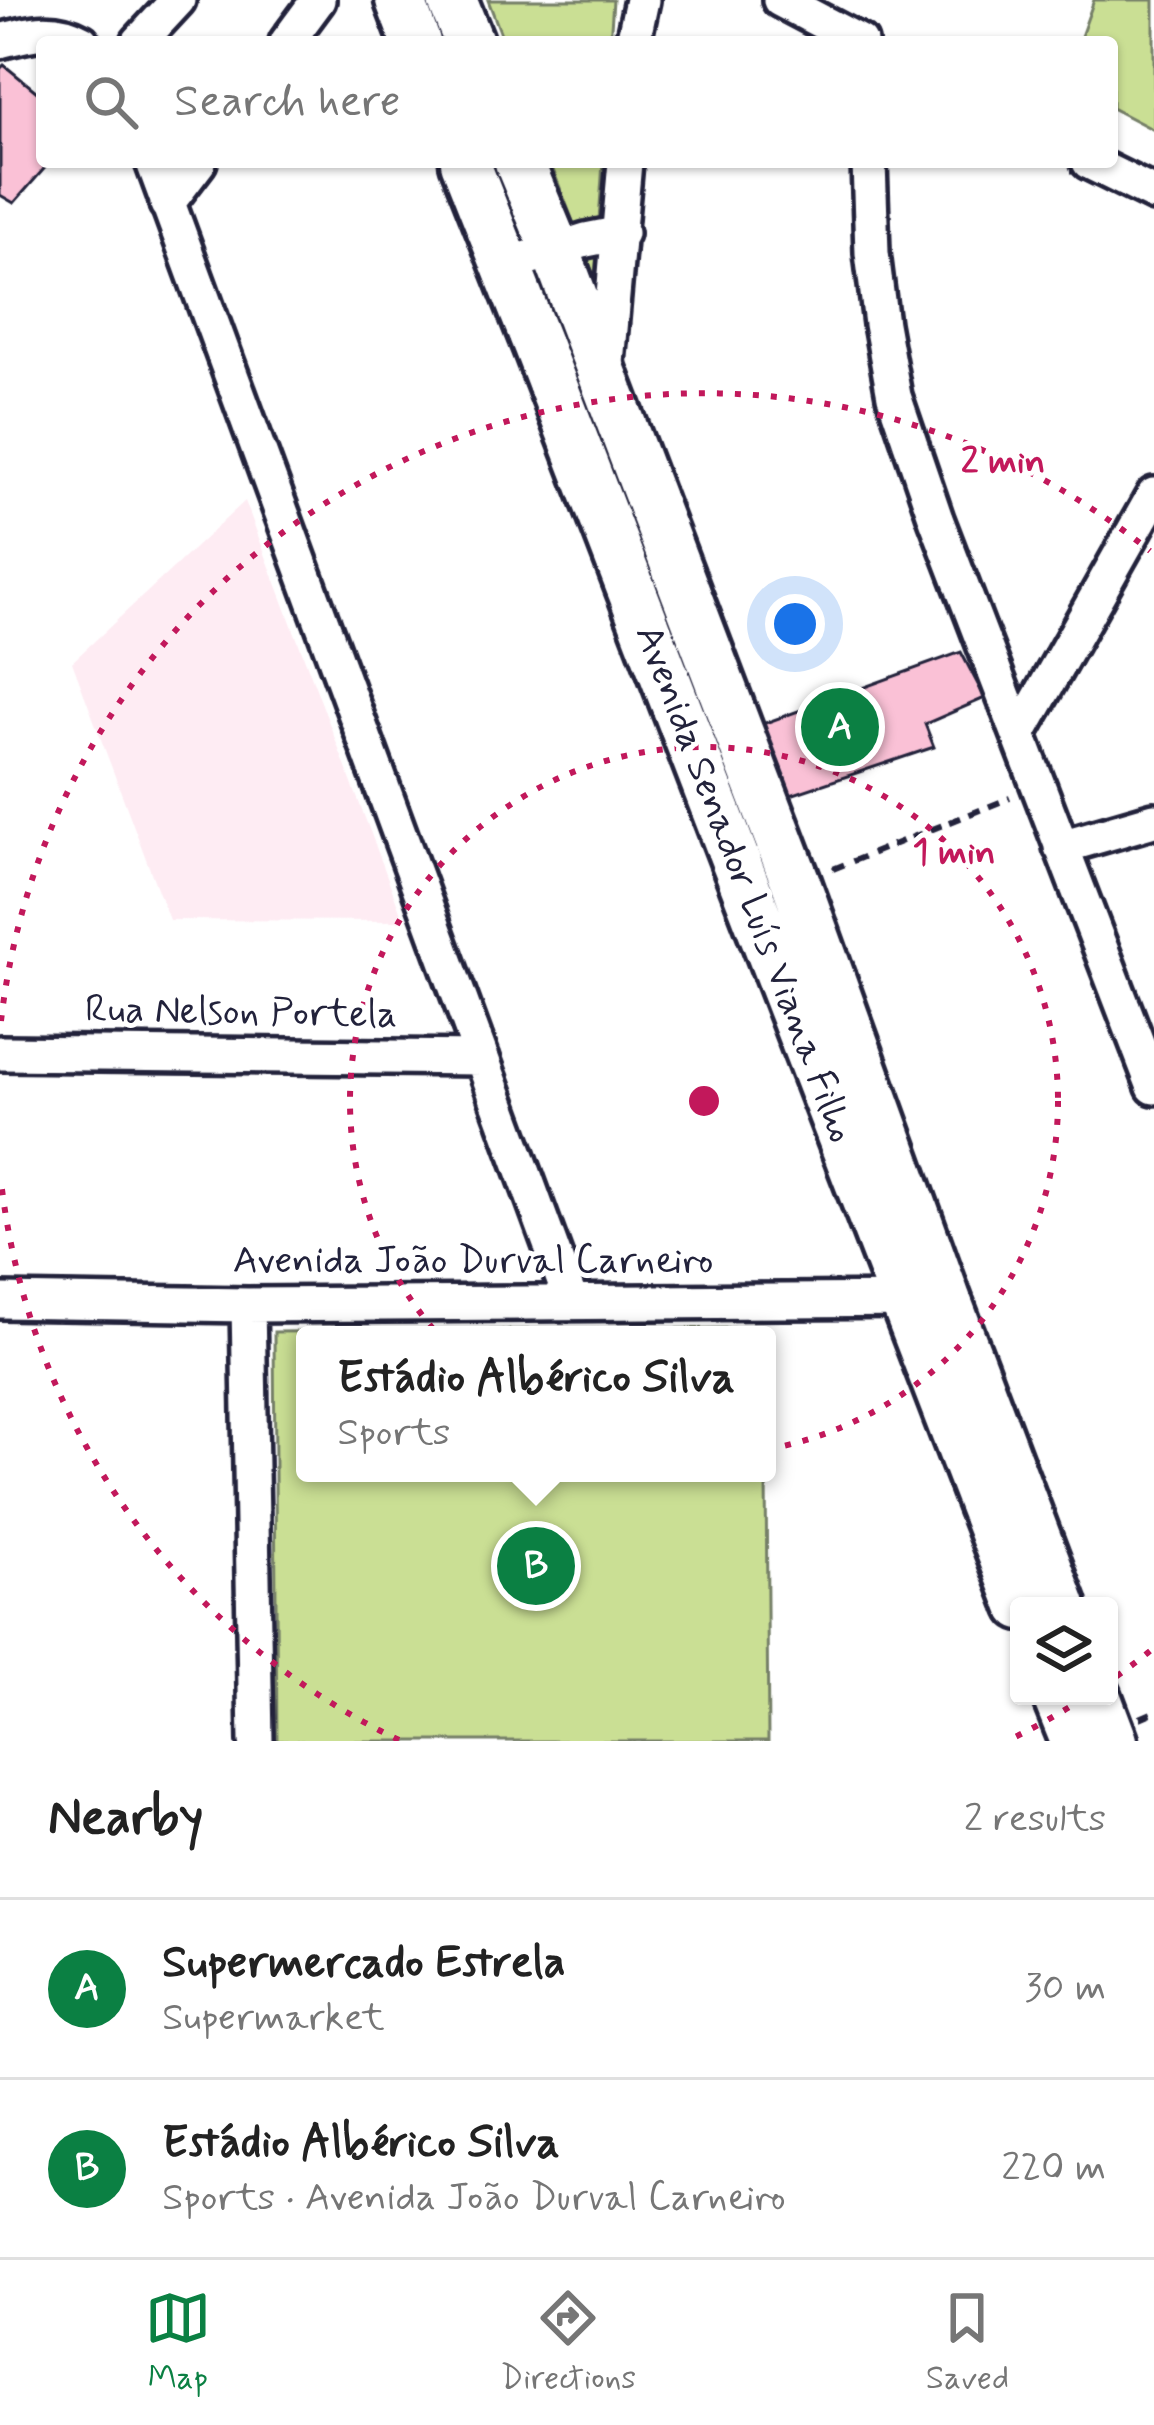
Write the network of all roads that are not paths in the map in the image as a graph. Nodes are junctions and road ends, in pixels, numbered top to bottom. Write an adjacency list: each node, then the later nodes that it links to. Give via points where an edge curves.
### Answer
1 (178, 0): 8 (street)
2 (318, 0): 9 (street)
3 (400, 0): 10 (main road)
4 (452, 0): 11 (main road)
5 (642, 0): 12 (street)
6 (780, 0): 13 (street)
7 (67, 36): 14 (street, via 34,32)
8 (145, 36)
9 (291, 36)
10 (414, 36)
11 (467, 36)
12 (634, 36)
13 (849, 36)
14 (0, 41)
15 (155, 168): 23 (street)
16 (194, 168): 23 (street)
17 (467, 168): 26 (main road, Avenida Senador Luís Viana Filho)
18 (521, 168): 25 (main road, Avenida Senador Luís Viana Filho)
19 (626, 168): 24 (street)
20 (869, 168): 29 (street, via 872,253 894,396)
21 (1101, 168): 22 (street)
22 (1154, 194)
23 (167, 204): 33 (street)
24 (621, 233): 25 (street); 27 (street)
25 (555, 249): 26 (street); 27 (main road, Avenida Senador Luís Viana Filho)
26 (506, 265): 35 (main road, Avenida Senador Luís Viana Filho)
27 (605, 382): 35 (main road, Avenida Senador Luís Viana Filho, via 796,884)
28 (1154, 495): 29 (street)
29 (1019, 734): 31 (street)
30 (1154, 820): 31 (street)
31 (1061, 847): 34 (street)
32 (0, 1053): 33 (street, Rua Nelson Portela)
33 (482, 1058): 37 (street)
34 (1154, 1087)
35 (924, 1300): 37 (street, Avenida João Durval Carneiro); 39 (main road, Avenida Senador Luís Viana Filho); 40 (main road, Avenida Senador Luís Viana Filho)
36 (0, 1301): 38 (street, Avenida João Durval Carneiro)
37 (572, 1301): 38 (street, Avenida João Durval Carneiro)
38 (248, 1305): 43 (street)
39 (1019, 1597)
40 (1058, 1597)
41 (1061, 1705): 44 (main road)
42 (1099, 1705): 45 (main road)
43 (256, 1741)
44 (1075, 1741)
45 (1113, 1741)

